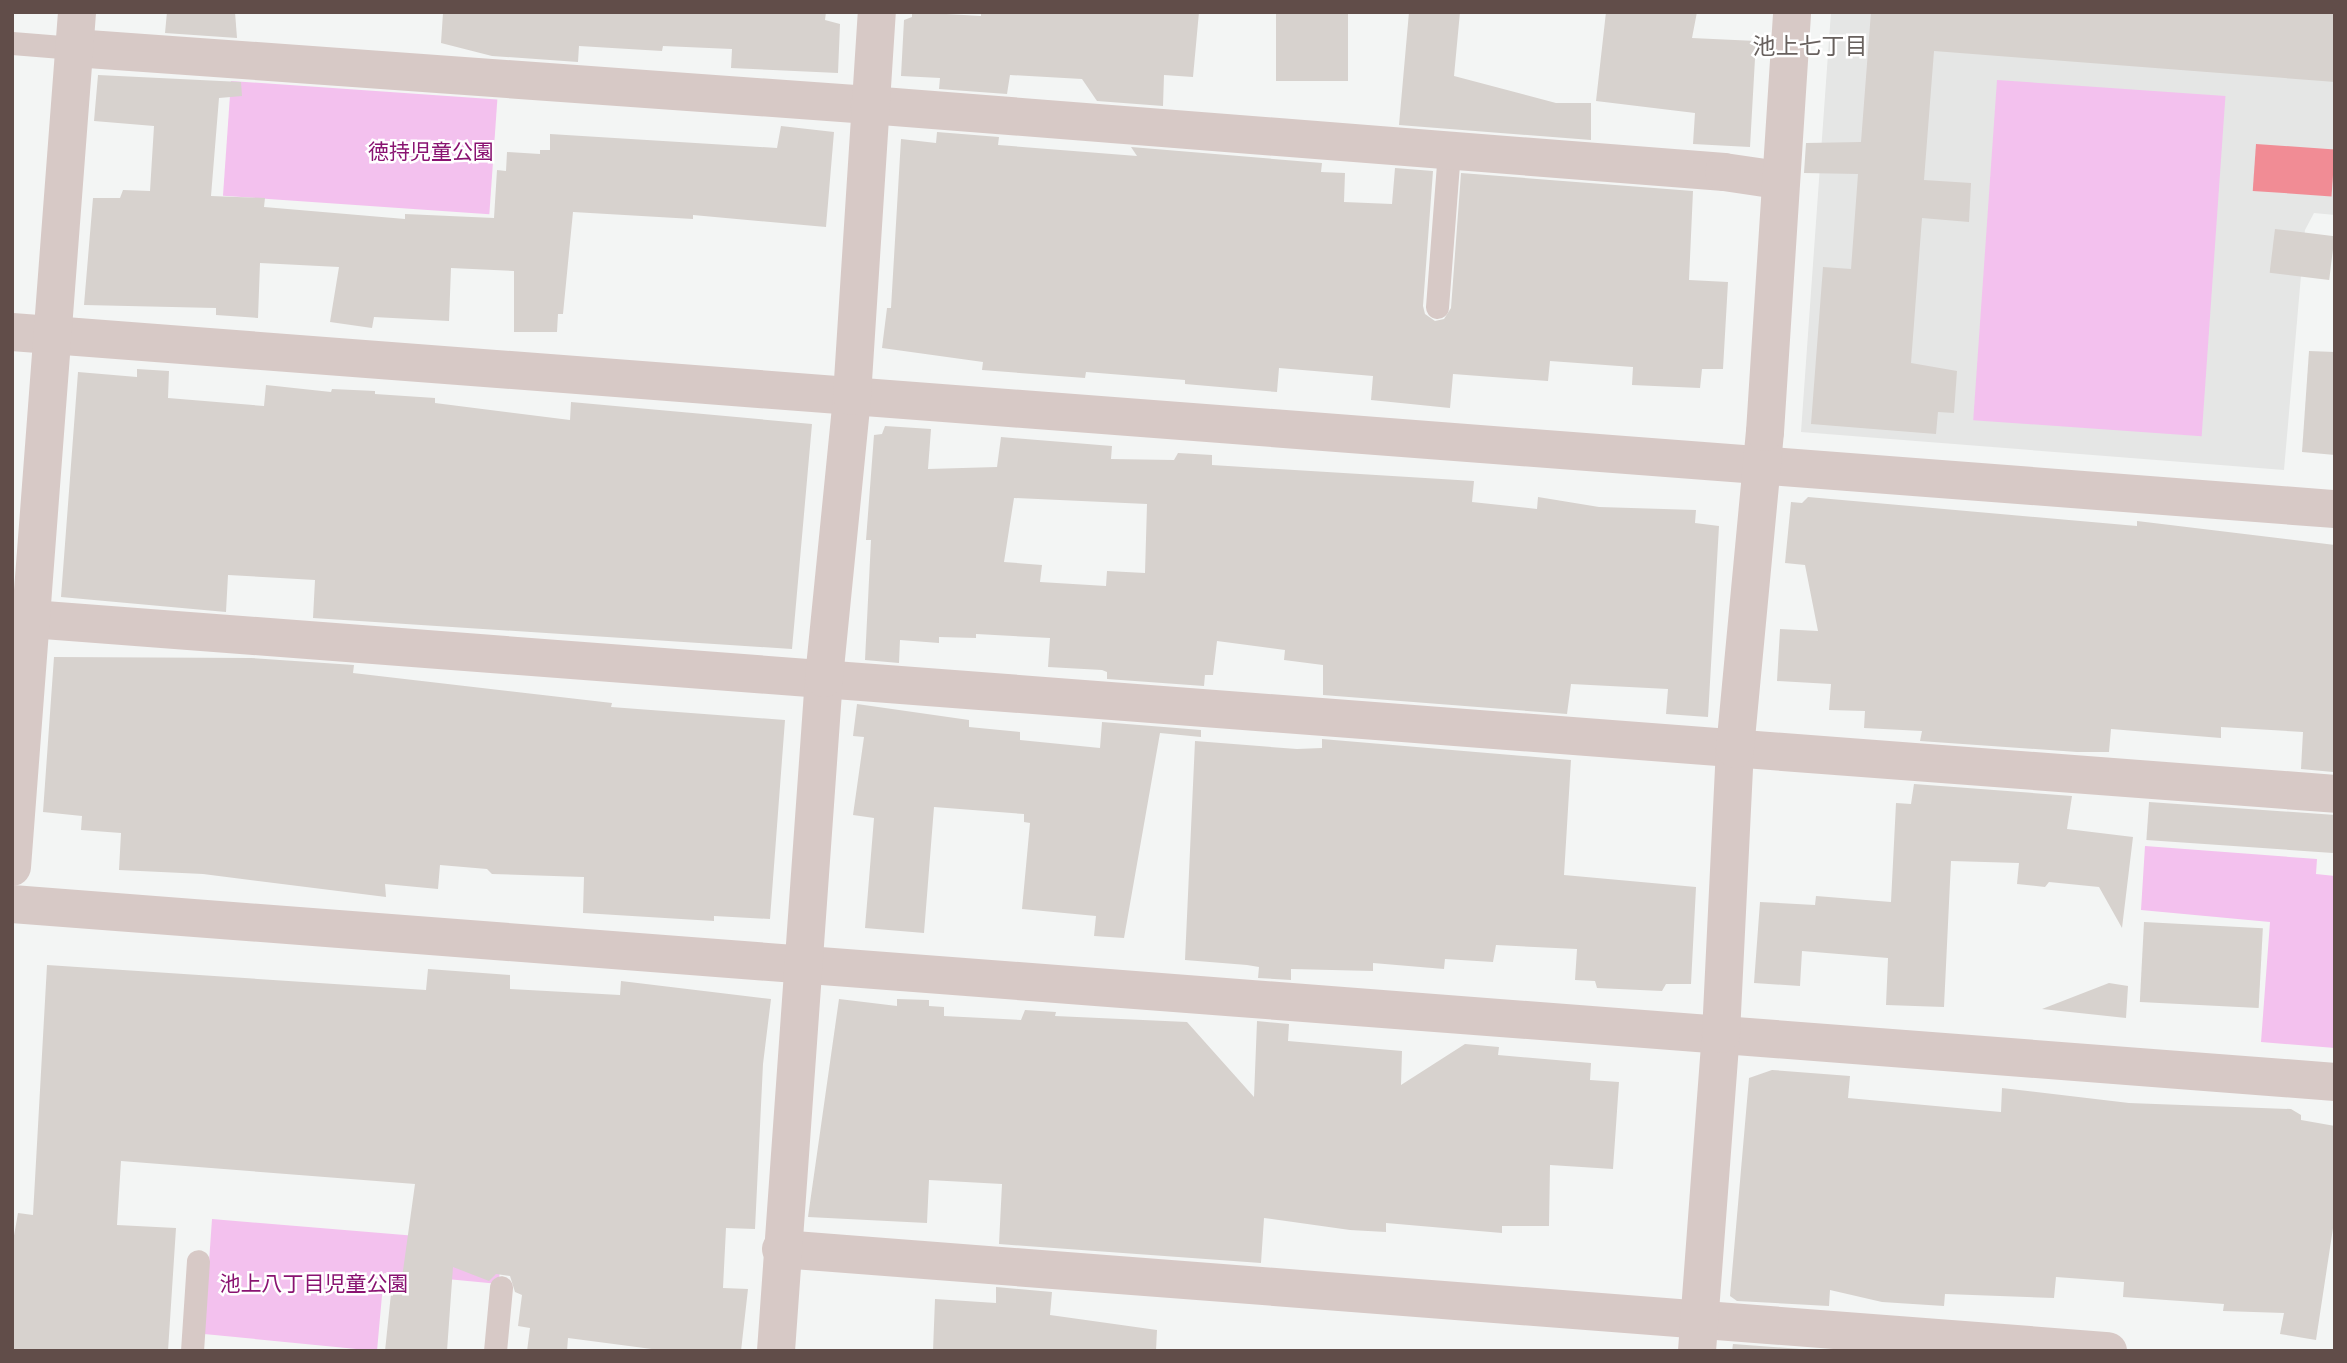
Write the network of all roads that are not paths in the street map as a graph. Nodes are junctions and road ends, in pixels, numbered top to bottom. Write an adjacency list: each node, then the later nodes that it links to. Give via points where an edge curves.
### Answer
1 (877, 12): 5 (street)
2 (1792, 12): 7 (street)
3 (75, 30): 4 (lane); 5 (street); 10 (street)
4 (12, 43)
5 (869, 105): 6 (street); 11 (street)
6 (1449, 150): 7 (street); 8 (lane)
7 (1779, 180): 12 (street)
8 (1437, 307)
9 (12, 332): 10 (street)
10 (52, 335): 11 (street); 14 (street)
11 (852, 396): 12 (street); 15 (street)
12 (1760, 465): 13 (street); 16 (street)
13 (2335, 509)
14 (22, 618): 15 (street); 18 (street)
15 (824, 678): 16 (street); 20 (street)
16 (1735, 749): 17 (street); 21 (street)
17 (2335, 794)
18 (12, 867)
19 (12, 904): 20 (street)
20 (804, 964): 21 (street); 23 (street)
21 (1721, 1034): 22 (street); 26 (street)
22 (2335, 1082)
23 (781, 1249): 26 (street); 29 (street)
24 (198, 1261): 27 (lane)
25 (501, 1287): 28 (lane)
26 (1698, 1335): 30 (street)
27 (192, 1351)
28 (495, 1351)
29 (775, 1351)
30 (2108, 1351)

